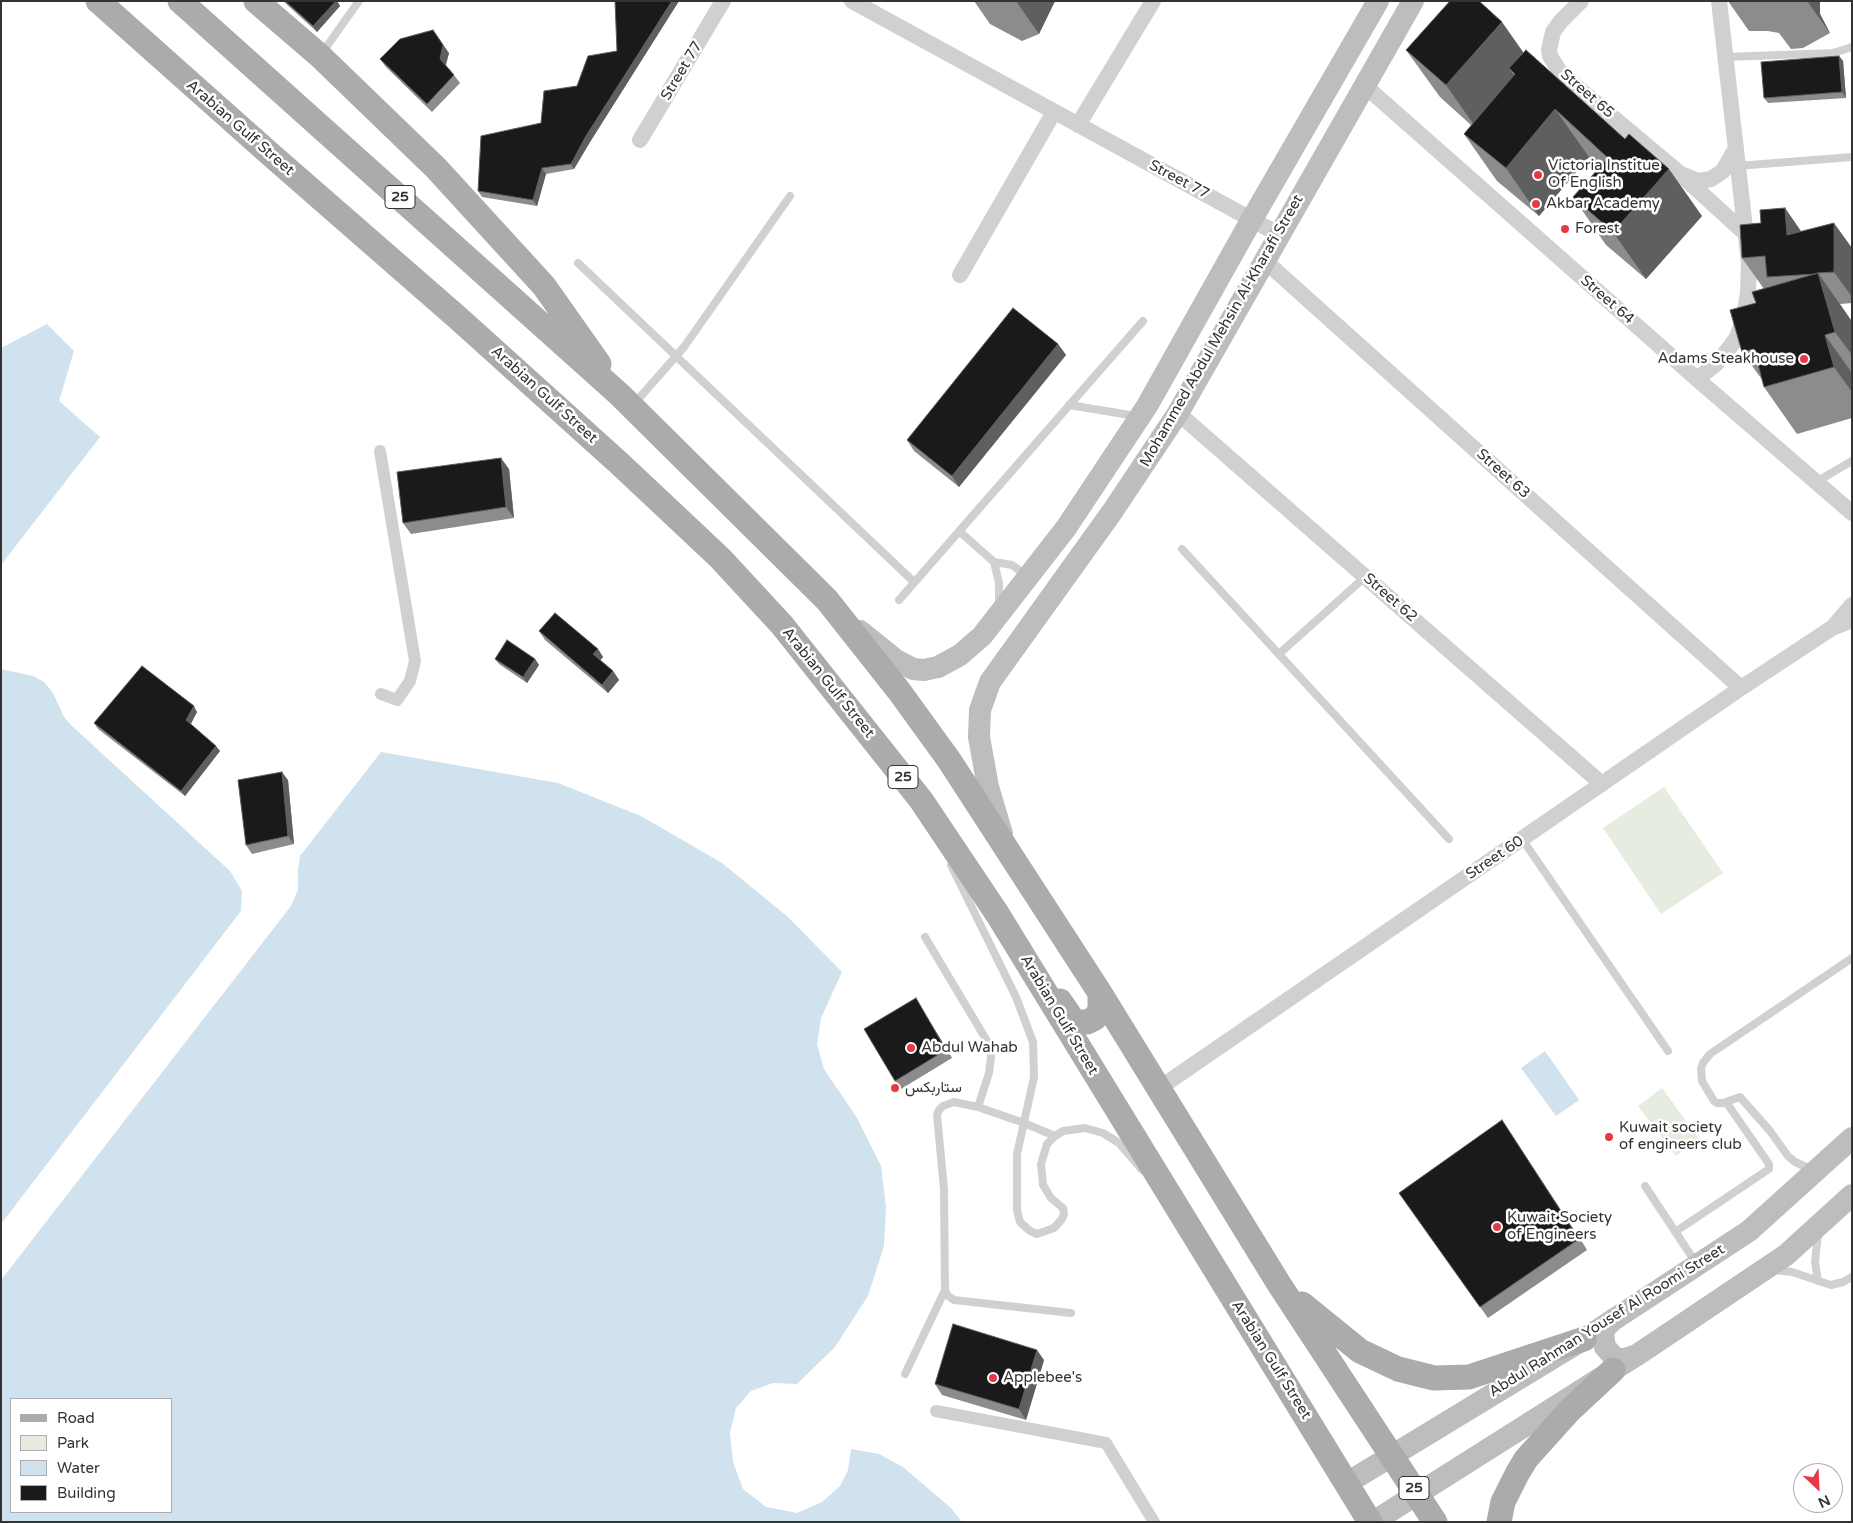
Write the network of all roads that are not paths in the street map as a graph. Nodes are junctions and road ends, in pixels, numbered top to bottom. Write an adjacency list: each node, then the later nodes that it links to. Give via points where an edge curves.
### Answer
1 (98, 1): 58 (main road, Arabian Gulf Street / 25, via 458,318 720,558 782,626)
2 (180, 1): 33 (main road, 25)
3 (256, 1): 13 (main road)
4 (358, 1): 13 (lane)
5 (724, 1): 18 (street, Street 77)
6 (852, 1): 16 (street, Street 77)
7 (1153, 1): 17 (street)
8 (1378, 1): 24 (main road, Mohammed Abdul Mehsin Al-Kharafi Street)
9 (1413, 1): 15 (main road, Mohammed Abdul Mehsin Al-Kharafi Street)
10 (1581, 1): 22 (street, Street 65, via 1553,32 1549,50 1553,62 1566,78)
11 (1720, 1): 14 (street)
12 (1852, 47): 14 (lane, via 1834,53)
13 (320, 56): 33 (main road, via 436,168 544,286)
14 (1726, 57): 19 (street)
15 (1364, 85): 26 (main road, Mohammed Abdul Mehsin Al-Kharafi Street); 32 (street, Street 64)
16 (1054, 112): 17 (street, Street 77); 29 (street)
17 (1078, 125): 24 (street, Street 77)
18 (640, 140)
19 (1736, 148): 21 (street); 22 (street, Street 65, via 1723,171 1711,179 1698,180)
20 (1852, 158): 21 (lane)
21 (1737, 166): 25 (street)
22 (1678, 172): 25 (street, Street 65)
23 (790, 196): 31 (lane)
24 (1252, 219): 26 (street, Street 77); 36 (main road, Mohammed Abdul Mehsin Al-Kharafi Street)
25 (1746, 234): 32 (street, via 1749,278 1744,318 1730,347)
26 (1280, 235): 27 (main road, Mohammed Abdul Mehsin Al-Kharafi Street)
27 (1265, 261): 35 (main road, Mohammed Abdul Mehsin Al-Kharafi Street); 55 (street, Street 63)
28 (578, 262): 31 (lane)
29 (960, 275)
30 (1143, 321): 34 (lane)
31 (676, 356): 33 (lane); 47 (lane)
32 (1697, 379): 39 (street, Street 64)
33 (626, 400): 48 (main road, 25)
34 (1069, 405): 36 (lane); 41 (lane)
35 (1178, 413): 45 (main road, Mohammed Abdul Mehsin Al-Kharafi Street); 46 (street, Street 62)
36 (1140, 417): 44 (main road, Mohammed Abdul Mehsin Al-Kharafi Street, via 1066,528)
37 (380, 451): 56 (street, via 415,662 410,681 397,700)
38 (1852, 461): 39 (lane)
39 (1816, 482): 40 (street, Street 64)
40 (1852, 513)
41 (959, 531): 43 (lane); 47 (lane)
42 (1182, 549): 54 (lane)
43 (994, 562): 44 (lane); 51 (lane, via 1000,594)
44 (1032, 572): 45 (main road, via 1052,578); 51 (main road, Mohammed Abdul Mehsin Al-Kharafi Street)
45 (1066, 577): 61 (main road, Mohammed Abdul Mehsin Al-Kharafi Street, via 995,674 980,710 979,737 983,763)
46 (1365, 577): 54 (lane); 57 (street, Street 62)
47 (914, 582): 49 (lane)
48 (827, 600): 51 (main road, Mohammed Abdul Mehsin Al-Kharafi Street, via 887,654 906,666 918,669 938,667 960,655 982,636); 61 (main road, 25, via 899,691)
49 (899, 600)
50 (1852, 605): 53 (street)
51 (996, 618)
52 (1852, 620): 53 (street)
53 (1832, 628): 55 (street, Street 60)
54 (1279, 654): 59 (lane)
55 (1741, 688): 57 (street, Street 60)
56 (381, 694)
57 (1602, 784): 60 (street, Street 60)
58 (921, 800): 62 (main road, Arabian Gulf Street / 25); 70 (lane, via 1016,997 1033,1042 1034,1077)
59 (1449, 839)
60 (1522, 839): 66 (lane); 67 (street, Street 60)
61 (1006, 847): 65 (main road, 25)
62 (998, 915): 65 (main road, via 1016,930 1073,1020 1084,1023 1095,1018 1100,1010); 74 (main road, Arabian Gulf Street / 25)
63 (925, 937): 69 (lane, via 990,1049 991,1065)
64 (1852, 958): 68 (lane, via 1706,1058 1701,1068 1702,1081 1717,1103)
65 (1100, 994): 67 (main road, 25)
66 (1668, 1052)
67 (1158, 1089): 83 (main road, 25)
68 (1726, 1102): 73 (lane, via 1740,1097 1788,1156 1805,1168); 78 (lane, via 1769,1169)
69 (978, 1108): 70 (lane); 84 (lane, via 954,1102 943,1106 937,1115 944,1188)
70 (1024, 1123): 71 (lane); 71 (lane, via 1017,1154 1017,1210 1025,1227 1037,1234 1054,1228 1064,1214 1063,1208 1042,1185 1043,1154)
71 (1055, 1136): 74 (lane, via 1063,1131 1084,1128 1103,1133 1119,1143 1144,1172)
72 (1852, 1138): 73 (main road, Abdul Rahman Yousef Al Roomi Street)
73 (1816, 1170): 79 (main road, Abdul Rahman Yousef Al Roomi Street, via 1749,1231)
74 (1159, 1178): 93 (main road, Arabian Gulf Street / 25)
75 (1645, 1186): 78 (lane)
76 (1852, 1196): 77 (main road)
77 (1823, 1221): 80 (main road, via 1786,1255); 82 (lane, via 1816,1248)
78 (1676, 1232): 79 (lane)
79 (1697, 1265): 86 (main road, Abdul Rahman Yousef Al Roomi Street)
80 (1764, 1269): 82 (lane, via 1792,1272); 88 (main road)
81 (1852, 1277): 82 (lane, via 1830,1285)
82 (1818, 1281)
83 (1279, 1284): 87 (main road, via 1360,1351 1398,1369 1434,1378 1469,1377); 92 (main road, 25)
84 (945, 1290): 85 (lane, via 954,1300); 90 (lane)
85 (1071, 1313)
86 (1615, 1319): 87 (main road, Abdul Rahman Yousef Al Roomi Street); 88 (main road, via 1605,1328 1605,1347 1619,1359)
87 (1584, 1339): 92 (main road, Abdul Rahman Yousef Al Roomi Street)
88 (1637, 1355): 89 (main road)
89 (1613, 1370): 94 (main road); 98 (main road, via 1575,1405 1526,1459 1503,1502)
90 (905, 1374)
91 (936, 1411): 95 (street, via 1106,1443)
92 (1393, 1455): 93 (main road, Abdul Rahman Yousef Al Roomi Street); 94 (main road, 25)
93 (1347, 1483): 96 (main road, Arabian Gulf Street / 25)
94 (1418, 1493): 96 (main road); 97 (main road, 25)
95 (1154, 1522)
96 (1372, 1522)
97 (1435, 1522)
98 (1499, 1522)

